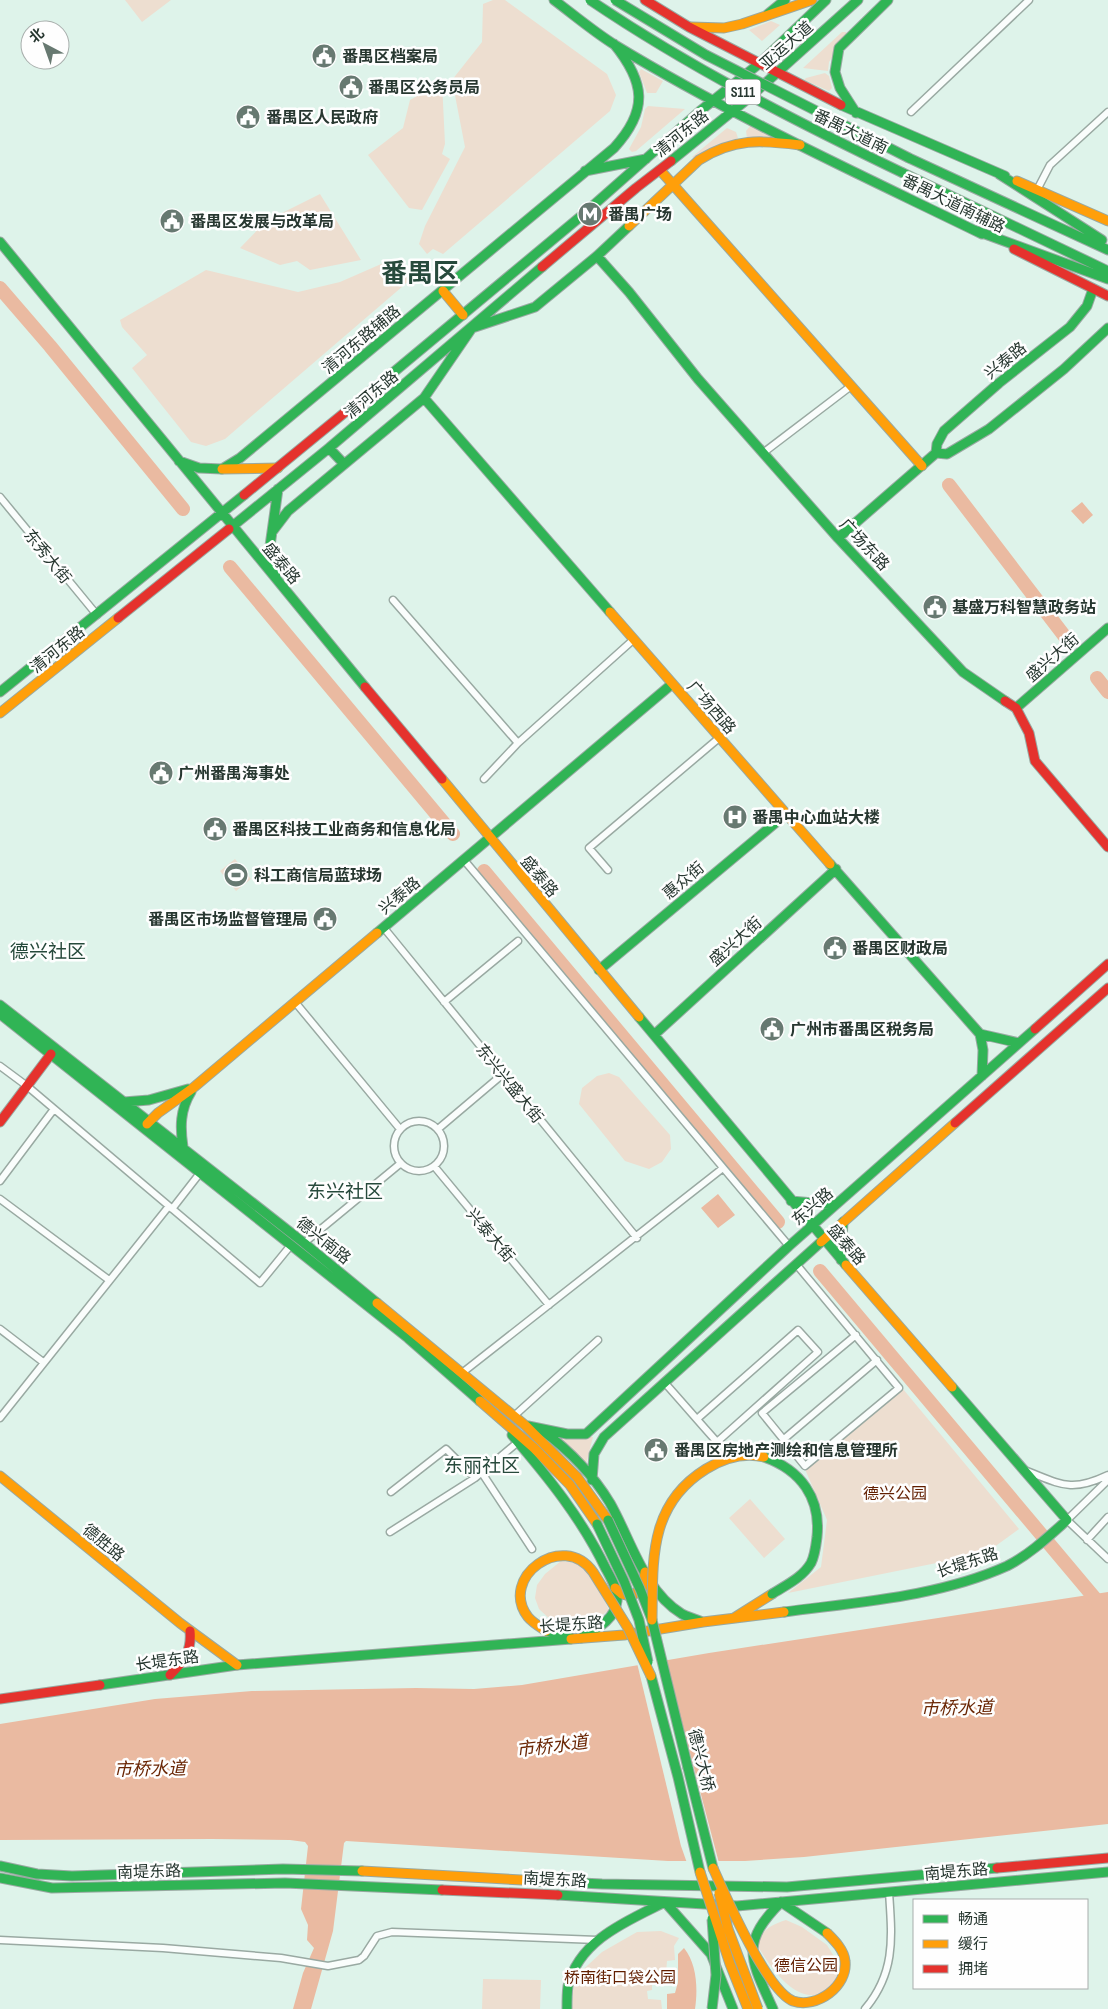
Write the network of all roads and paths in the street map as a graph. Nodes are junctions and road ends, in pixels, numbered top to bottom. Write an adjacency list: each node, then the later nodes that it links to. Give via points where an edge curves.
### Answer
1 (554, 0): 13 (main road, 番禺大道南辅路)
2 (590, 0): 36 (main road, 番禺大道南 / S111, bridge, via 699,69 798,122)
3 (615, 0): 34 (main road, 番禺大道南 / S111, bridge, via 706,55 909,158)
4 (645, 0): 12 (main road)
5 (785, 0): 11 (main road)
6 (812, 0): 11 (main road)
7 (826, 0): 14 (main road, 亚运大道)
8 (858, 0): 15 (main road, 亚运大道)
9 (888, 0): 22 (main road, via 838,48 835,72 840,88)
10 (1029, 0): 20 (street)
11 (768, 14): 12 (main road, via 724,28)
12 (689, 27): 14 (main road)
13 (614, 44): 18 (main road, 番禺大道南辅路); 26 (main road, 清河东路辅路, via 637,77 637,112 622,140)
14 (760, 63): 15 (main road); 16 (main road, 亚运大道)
15 (778, 73): 17 (main road, 亚运大道); 22 (main road)
16 (738, 81): 18 (main road, 清河东路)
17 (756, 91): 19 (main road, 清河东路)
18 (714, 100): 19 (main road, 番禺大道南辅路); 24 (main road, 清河东路)
19 (734, 109): 23 (main road, 番禺大道南辅路); 25 (main road, 清河东路)
20 (911, 112)
21 (1108, 112): 29 (street, via 1050,165)
22 (856, 113): 27 (main road)
23 (800, 145): 28 (main road, via 756,140 723,147 710,152); 31 (main road, 番禺大道南辅路)
24 (647, 158): 26 (main road); 41 (main road, 清河东路)
25 (660, 170): 28 (main road); 42 (main road, 清河东路)
26 (585, 172): 39 (main road, 清河东路辅路)
27 (999, 174): 29 (main road); 33 (main road)
28 (672, 184): 35 (main road); 44 (main road)
29 (1037, 190): 30 (main road)
30 (1108, 221)
31 (977, 231): 37 (main road); 38 (main road, 番禺大道南辅路)
32 (0, 242): 49 (main road, 盛泰路)
33 (1108, 244)
34 (1108, 250)
35 (597, 256): 42 (main road, via 535,306); 47 (main road, 广场东路)
36 (1108, 271)
37 (1108, 279)
38 (1093, 289): 40 (main road, 番禺大道南辅路); 48 (main road, 兴泰路, via 1088,306 1070,327 944,431)
39 (443, 291): 41 (main road); 53 (main road, 清河东路辅路, via 253,449)
40 (1108, 296)
41 (464, 315): 52 (main road, 清河东路)
42 (472, 328): 45 (main road); 46 (main road, 清河东路)
43 (1108, 328): 48 (main road, 兴泰路, via 1064,369 989,429 947,454)
44 (851, 386): 47 (street); 51 (main road)
45 (424, 398): 50 (main road); 66 (main road, 广场西路)
46 (329, 448): 50 (main road); 54 (main road, 清河东路)
47 (763, 453): 59 (main road, 广场东路)
48 (936, 453): 51 (main road, 兴泰路)
49 (179, 462): 53 (main road, via 199,468); 56 (main road, 盛泰路)
50 (344, 464): 58 (main road, via 288,511)
51 (922, 466): 59 (main road, 兴泰路)
52 (278, 468): 53 (main road); 56 (main road, 清河东路)
53 (222, 469)
54 (278, 489): 57 (main road, 清河东路); 58 (main road)
55 (0, 497): 64 (street, 东秀大街)
56 (221, 513): 57 (main road, 盛泰路); 60 (main road, 清河东路)
57 (232, 526): 61 (main road, 清河东路); 62 (main road, 盛泰路)
58 (272, 532): 62 (main road, via 270,546)
59 (838, 538): 69 (main road, 广场东路, via 963,672)
60 (175, 551): 61 (main road); 64 (main road, 清河东路)
61 (186, 564): 70 (main road, 清河东路)
62 (276, 578): 75 (main road, 盛泰路)
63 (393, 600): 72 (street)
64 (97, 615): 68 (main road, 清河东路)
65 (1108, 628): 69 (main road, 盛兴大街)
66 (634, 640): 67 (main road, 广场西路); 72 (street)
67 (672, 684): 71 (main road, 广场西路); 75 (main road, 兴泰路)
68 (2, 687)
69 (1016, 708): 76 (main road, 广场东路, via 1029,733 1035,761)
70 (0, 713)
71 (719, 738): 74 (main road, 广场西路); 79 (street, via 589,848)
72 (518, 743): 73 (street)
73 (484, 780)
74 (786, 814): 78 (main road, 广场西路); 83 (main road, 惠众街)
75 (490, 838): 77 (main road, 兴泰路); 83 (main road, 盛泰路)
76 (1108, 847)
77 (464, 860): 80 (main road, 兴泰路); 107 (street)
78 (836, 869): 89 (main road, 广场西路); 90 (main road, 盛兴大街)
79 (608, 870)
80 (384, 928): 85 (main road, 兴泰路); 86 (street, 东兴兴盛大街)
81 (518, 941): 86 (street)
82 (1108, 964): 91 (main road, 东兴路)
83 (599, 970): 90 (main road, 盛泰路)
84 (1108, 988): 111 (main road, 东兴路)
85 (295, 1002): 97 (main road, 兴泰路); 102 (street)
86 (444, 1002): 94 (street, 东兴兴盛大街)
87 (0, 1004): 98 (main road, 德兴南路)
88 (0, 1014): 92 (main road, 德兴南路)
89 (980, 1034): 91 (main road); 95 (main road)
90 (654, 1035): 113 (main road, 盛泰路)
91 (1019, 1043): 95 (main road, 东兴路)
92 (51, 1054): 96 (main road); 101 (main road, 德兴南路)
93 (0, 1066): 96 (street)
94 (503, 1074): 103 (street); 118 (street, 东兴兴盛大街)
95 (982, 1076): 110 (main road, 东兴路)
96 (27, 1086): 99 (street); 100 (main road)
97 (193, 1088): 98 (main road, via 152,1100); 101 (main road, 兴泰路); 104 (main road, via 183,1104 180,1132)
98 (124, 1102): 101 (main road, 德兴南路)
99 (54, 1109): 109 (street); 115 (street)
100 (0, 1122)
101 (147, 1124): 104 (main road, 德兴南路); 108 (main road, 德兴南路)
102 (400, 1129): 103 (street, via 419,1120); 105 (street, via 394,1150)
103 (438, 1129): 106 (street, via 444,1144 443,1153)
104 (183, 1147): 120 (main road, 德兴南路)
105 (401, 1164): 106 (street, via 414,1171); 120 (street)
106 (434, 1166): 128 (street, 兴泰大街)
107 (723, 1168): 118 (street); 122 (street)
108 (200, 1173): 115 (street); 121 (main road, 德兴南路)
109 (0, 1181)
110 (863, 1181): 111 (main road); 114 (main road, 东兴路)
111 (875, 1194): 116 (main road, 东兴路)
112 (0, 1199): 126 (street)
113 (791, 1201): 114 (main road); 117 (main road, 盛泰路)
114 (835, 1205): 117 (main road, 东兴路)
115 (170, 1208): 121 (street, via 260,1283); 126 (street)
116 (843, 1222): 119 (main road, 东兴路); 123 (main road)
117 (812, 1226): 119 (main road, 盛泰路); 122 (main road, 东兴路)
118 (636, 1238): 128 (street)
119 (824, 1239): 123 (main road, 盛泰路); 124 (main road, 东兴路)
120 (304, 1243): 134 (main road, 德兴南路)
121 (291, 1245): 136 (main road, 德兴南路, via 408,1338)
122 (789, 1246): 125 (main road, 东兴路)
123 (841, 1260): 144 (main road, 盛泰路)
124 (796, 1264): 127 (main road, 东兴路); 130 (street)
125 (761, 1272): 127 (main road); 141 (main road, 东兴路, via 586,1434)
126 (109, 1280): 133 (street)
127 (772, 1285): 135 (main road, 东兴路)
128 (549, 1305): 134 (street)
129 (0, 1329): 133 (street)
130 (856, 1335): 132 (street); 142 (street, via 762,1412)
131 (598, 1340): 137 (street)
132 (876, 1360): 142 (street); 142 (street, via 900,1388 805,1466)
133 (44, 1362): 138 (street)
134 (462, 1373): 137 (main road, 德兴南路)
135 (664, 1382): 139 (street); 149 (main road, 东兴路, via 596,1446)
136 (491, 1411): 143 (main road); 155 (main road, 德兴南路, via 570,1485)
137 (514, 1416): 140 (main road, 德兴南路)
138 (0, 1418)
139 (697, 1419): 139 (street, via 798,1330 818,1352 716,1442)
140 (526, 1426): 141 (main road, 东兴路); 152 (main road, 德兴南路, via 577,1477)
141 (539, 1429): 149 (main road, via 556,1441)
142 (784, 1439)
143 (518, 1442): 145 (street); 161 (main road, via 575,1513)
144 (1024, 1470): 146 (street, via 1073,1486 1085,1485); 154 (main road, 盛泰路)
145 (482, 1473): 148 (street); 158 (street)
146 (1108, 1475)
147 (0, 1476): 167 (main road, 德胜路)
148 (475, 1478): 151 (street, via 446,1449); 156 (street)
149 (592, 1480): 160 (main road, via 610,1503)
150 (1108, 1480): 154 (street, 长堤东路)
151 (391, 1492)
152 (608, 1520): 163 (main road, 德兴大桥, bridge)
153 (1106, 1521): 157 (street)
154 (1064, 1523): 157 (street); 164 (main road, 长堤东路, via 1039,1545 1008,1565 967,1581 901,1596)
155 (596, 1524): 171 (main road, 德兴大桥, bridge, via 639,1620)
156 (390, 1532)
157 (1088, 1540): 159 (street)
158 (532, 1549)
159 (1108, 1559)
160 (645, 1572): 161 (main road, via 642,1587 632,1596); 162 (main road)
161 (615, 1588): 168 (main road, via 617,1601 612,1615)
162 (675, 1608): 165 (main road, via 688,1618); 166 (main road, via 672,1622)
163 (652, 1620): 164 (main road, bridge, via 656,1547 663,1515 691,1479 716,1464 752,1454 788,1469 805,1486 816,1506 816,1543 808,1567); 175 (main road, 德兴大桥, bridge)
164 (730, 1620): 165 (main road, 长堤东路)
165 (703, 1622): 166 (main road, 长堤东路)
166 (665, 1628): 168 (main road, 长堤东路)
167 (190, 1631): 169 (main road, 德胜路); 170 (main road, via 192,1647 185,1660)
168 (578, 1639): 169 (main road, 长堤东路); 171 (main road, bridge, via 546,1630 529,1618 524,1610 520,1594 526,1573 554,1556 569,1556 588,1567 628,1628)
169 (237, 1665): 170 (main road, 长堤东路)
170 (170, 1675): 172 (main road, 长堤东路)
171 (651, 1676): 176 (main road, 德兴大桥)
172 (0, 1699)
173 (1108, 1858): 174 (main road, 南堤东路, via 788,1887 602,1884 349,1870 72,1876 37,1874)
174 (0, 1866)
175 (713, 1868): 181 (main road, bridge, via 734,1916 779,1989 802,2005 818,2005 838,1994 847,1967 845,1958 839,1945 827,1933); 188 (main road, 德兴大桥, bridge, via 728,1929)
176 (700, 1872): 185 (main road, bridge, via 716,1951); 187 (main road, 德兴大桥, bridge)
177 (1108, 1872): 179 (main road, 南堤东路)
178 (0, 1878): 180 (main road, 南堤东路, via 19,1884 65,1889 285,1883)
179 (889, 1892): 181 (main road, 南堤东路); 190 (street, via 891,1952 881,1986)
180 (666, 1902): 181 (main road, 南堤东路, via 737,1906); 183 (main road); 186 (main road, via 711,1954)
181 (781, 1902): 189 (main road, via 764,1919 752,1944 752,1960)
182 (0, 1940): 183 (street, via 163,1948 281,1958 328,1966 359,1960 377,1936 392,1932)
183 (597, 1940): 184 (main road, via 572,1973 567,1988)
184 (567, 2009)
185 (712, 2009)
186 (734, 2009)
187 (748, 2009)
188 (758, 2009)
189 (773, 2009)
190 (866, 2009)

